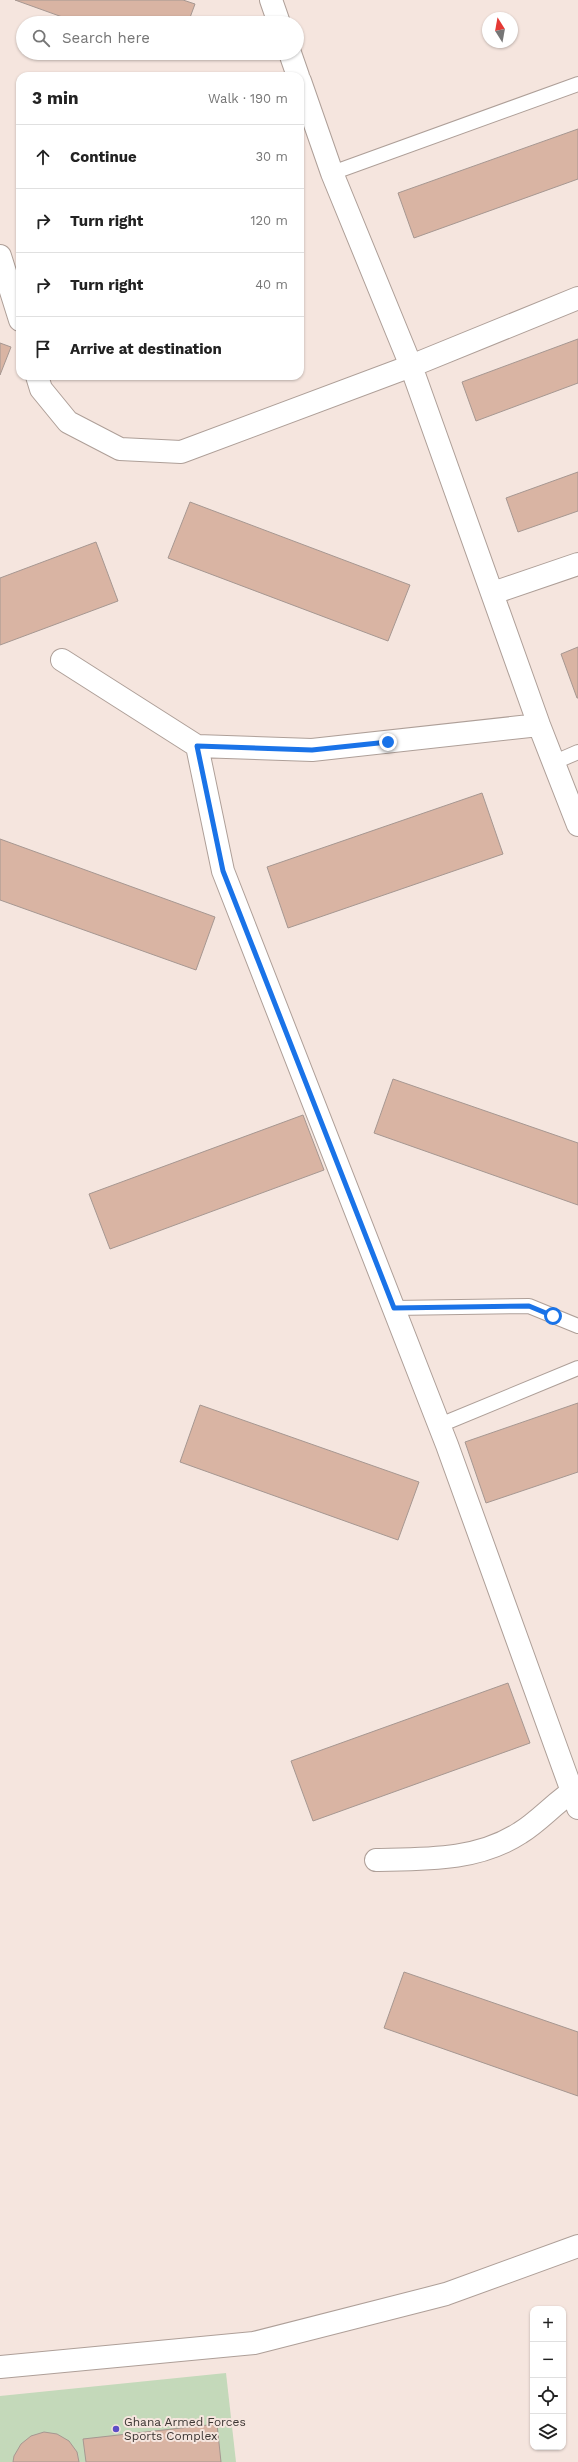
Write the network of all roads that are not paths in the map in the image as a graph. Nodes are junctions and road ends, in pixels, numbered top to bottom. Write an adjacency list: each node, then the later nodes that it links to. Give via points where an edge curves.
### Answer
1 (273, 1): 2 (street)
2 (277, 16)
3 (292, 60): 4 (street)
4 (297, 72)
5 (578, 84): 7 (lane)
6 (304, 92): 7 (street)
7 (332, 173): 11 (street)
8 (0, 256): 10 (street)
9 (578, 298): 11 (street)
10 (16, 307)
11 (411, 366): 12 (street, via 181,452 120,449 68,422 41,389); 14 (street)
12 (38, 380)
13 (578, 564): 14 (street)
14 (493, 593): 16 (street)
15 (62, 660): 17 (street)
16 (539, 724): 17 (street, via 312,750); 19 (street)
17 (197, 746): 21 (street, via 223,871)
18 (578, 752): 19 (lane)
19 (555, 762): 20 (street)
20 (578, 825)
21 (394, 1308): 22 (lane, via 529,1306); 24 (street)
22 (578, 1326)
23 (578, 1368): 24 (lane)
24 (440, 1425): 25 (street)
25 (576, 1796): 26 (street, via 520,1833 485,1850 448,1859)
26 (376, 1860)
27 (578, 2246): 28 (street, via 446,2294 254,2343)
28 (0, 2367)

